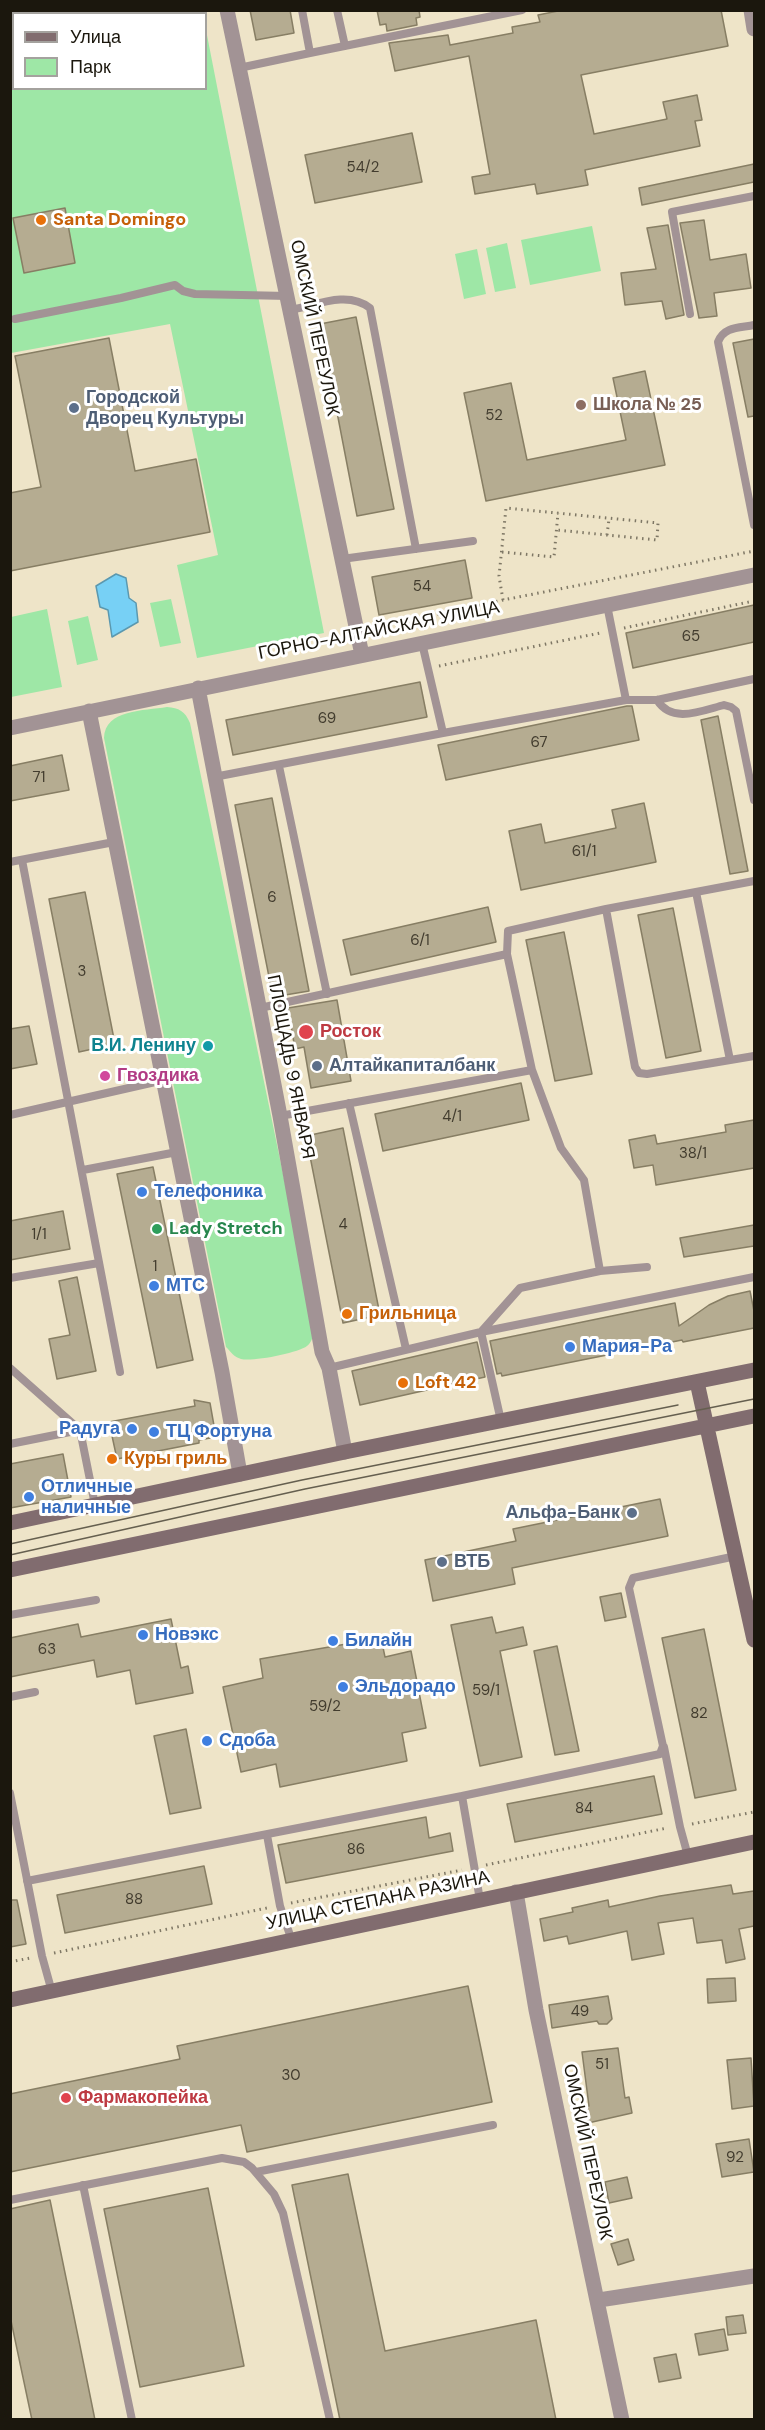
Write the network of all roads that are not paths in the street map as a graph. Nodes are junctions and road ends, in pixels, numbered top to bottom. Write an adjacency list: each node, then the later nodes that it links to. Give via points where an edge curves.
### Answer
1 (227, 10): 9 (street, ОМСКИЙ ПЕРЕУЛОК)
2 (302, 10): 8 (lane)
3 (337, 10): 7 (lane)
4 (751, 10): 6 (street)
5 (520, 11): 7 (lane)
6 (754, 29)
7 (345, 46): 8 (lane)
8 (310, 52): 9 (lane)
9 (239, 68): 11 (street, ОМСКИЙ ПЕРЕУЛОК)
10 (754, 196): 12 (lane, via 672,212)
11 (289, 303): 13 (lane, via 195,294 175,285); 17 (lane, via 346,298 361,300 370,308); 18 (street, ОМСКИЙ ПЕРЕУЛОК)
12 (690, 314)
13 (15, 319)
14 (754, 325): 15 (lane, via 728,330 718,342)
15 (754, 525)
16 (473, 541): 17 (lane)
17 (416, 549): 18 (lane)
18 (342, 559): 22 (street, ОМСКИЙ ПЕРЕУЛОК)
19 (754, 575): 20 (street, ГОРНО-АЛТАЙСКАЯ УЛИЦА)
20 (607, 605): 21 (street, ГОРНО-АЛТАЙСКАЯ УЛИЦА); 25 (lane)
21 (422, 643): 22 (street, ГОРНО-АЛТАЙСКАЯ УЛИЦА); 29 (lane)
22 (362, 655): 24 (street, ГОРНО-АЛТАЙСКАЯ УЛИЦА)
23 (754, 679): 26 (lane)
24 (198, 688): 27 (street, ГОРНО-АЛТАЙСКАЯ УЛИЦА); 31 (street, ПЛОЩАДЬ 9 ЯНВАРЯ)
25 (626, 700): 26 (lane); 29 (lane)
26 (657, 700): 32 (lane, via 662,708 676,714 724,705 736,711)
27 (89, 711): 28 (street, ГОРНО-АЛТАЙСКАЯ УЛИЦА); 33 (street)
28 (10, 728)
29 (443, 733): 30 (lane)
30 (279, 766): 31 (lane); 40 (lane)
31 (213, 778): 41 (street, ПЛОЩАДЬ 9 ЯНВАРЯ)
32 (754, 800)
33 (114, 842): 34 (lane); 45 (street)
34 (22, 860): 35 (lane); 46 (lane)
35 (10, 862)
36 (754, 881): 37 (lane)
37 (696, 892): 38 (lane); 43 (lane)
38 (606, 909): 39 (lane, via 508,931); 43 (lane, via 639,1073)
39 (507, 954): 40 (lane); 44 (lane)
40 (327, 994): 41 (lane)
41 (260, 1008): 49 (street, ПЛОЩАДЬ 9 ЯНВАРЯ)
42 (754, 1056): 43 (lane)
43 (730, 1060)
44 (532, 1070): 47 (lane); 54 (lane, via 561,1148 584,1180)
45 (164, 1080): 46 (lane); 50 (street)
46 (69, 1101): 48 (lane); 51 (lane)
47 (349, 1103): 49 (lane); 58 (lane)
48 (10, 1115)
49 (280, 1116): 60 (street, ПЛОЩАДЬ 9 ЯНВАРЯ, via 322,1352)
50 (177, 1152): 51 (lane); 70 (street)
51 (83, 1170): 52 (lane)
52 (99, 1263): 56 (lane); 62 (lane)
53 (647, 1267): 54 (lane)
54 (600, 1271): 57 (lane, via 520,1288)
55 (754, 1277): 57 (lane)
56 (10, 1278)
57 (481, 1332): 58 (lane); 65 (lane)
58 (406, 1348): 60 (lane)
59 (10, 1368): 67 (lane)
60 (329, 1368): 69 (street, ПЛОЩАДЬ 9 ЯНВАРЯ)
61 (754, 1370): 63 (main road)
62 (120, 1372)
63 (696, 1382): 65 (main road); 66 (main road)
64 (754, 1416): 66 (main road)
65 (501, 1421): 69 (main road)
66 (707, 1425): 73 (main road); 74 (main road)
67 (80, 1430): 68 (lane); 71 (lane)
68 (10, 1444)
69 (345, 1452): 70 (main road)
70 (240, 1474): 71 (main road)
71 (95, 1505): 72 (main road)
72 (10, 1523)
73 (736, 1556): 77 (main road); 80 (lane, via 633,1578 630,1582)
74 (10, 1570)
75 (96, 1600): 76 (lane)
76 (10, 1615)
77 (754, 1640)
78 (35, 1692): 79 (lane)
79 (10, 1697)
80 (663, 1746): 82 (lane, via 656,1756); 85 (lane)
81 (10, 1793): 86 (lane)
82 (462, 1796): 83 (lane); 88 (lane)
83 (267, 1835): 86 (lane); 89 (lane, via 280,1905)
84 (754, 1842): 85 (main road, УЛИЦА СТЕПАНА РАЗИНА)
85 (688, 1856): 87 (main road, УЛИЦА СТЕПАНА РАЗИНА)
86 (27, 1881): 90 (lane)
87 (516, 1892): 88 (main road, УЛИЦА СТЕПАНА РАЗИНА); 97 (street, ОМСКИЙ ПЕРЕУЛОК, via 536,2010)
88 (480, 1900): 89 (main road, УЛИЦА СТЕПАНА РАЗИНА)
89 (292, 1941): 90 (main road, УЛИЦА СТЕПАНА РАЗИНА)
90 (52, 1992): 91 (main road, УЛИЦА СТЕПАНА РАЗИНА)
91 (10, 2000)
92 (493, 2125): 93 (lane)
93 (256, 2172): 94 (lane, via 244,2162 222,2158); 99 (lane, via 283,2213)
94 (83, 2186): 95 (lane); 98 (lane)
95 (10, 2200)
96 (754, 2276): 97 (street)
97 (599, 2300): 100 (street, ОМСКИЙ ПЕРЕУЛОК)
98 (132, 2420)
99 (330, 2420)
100 (622, 2420)

